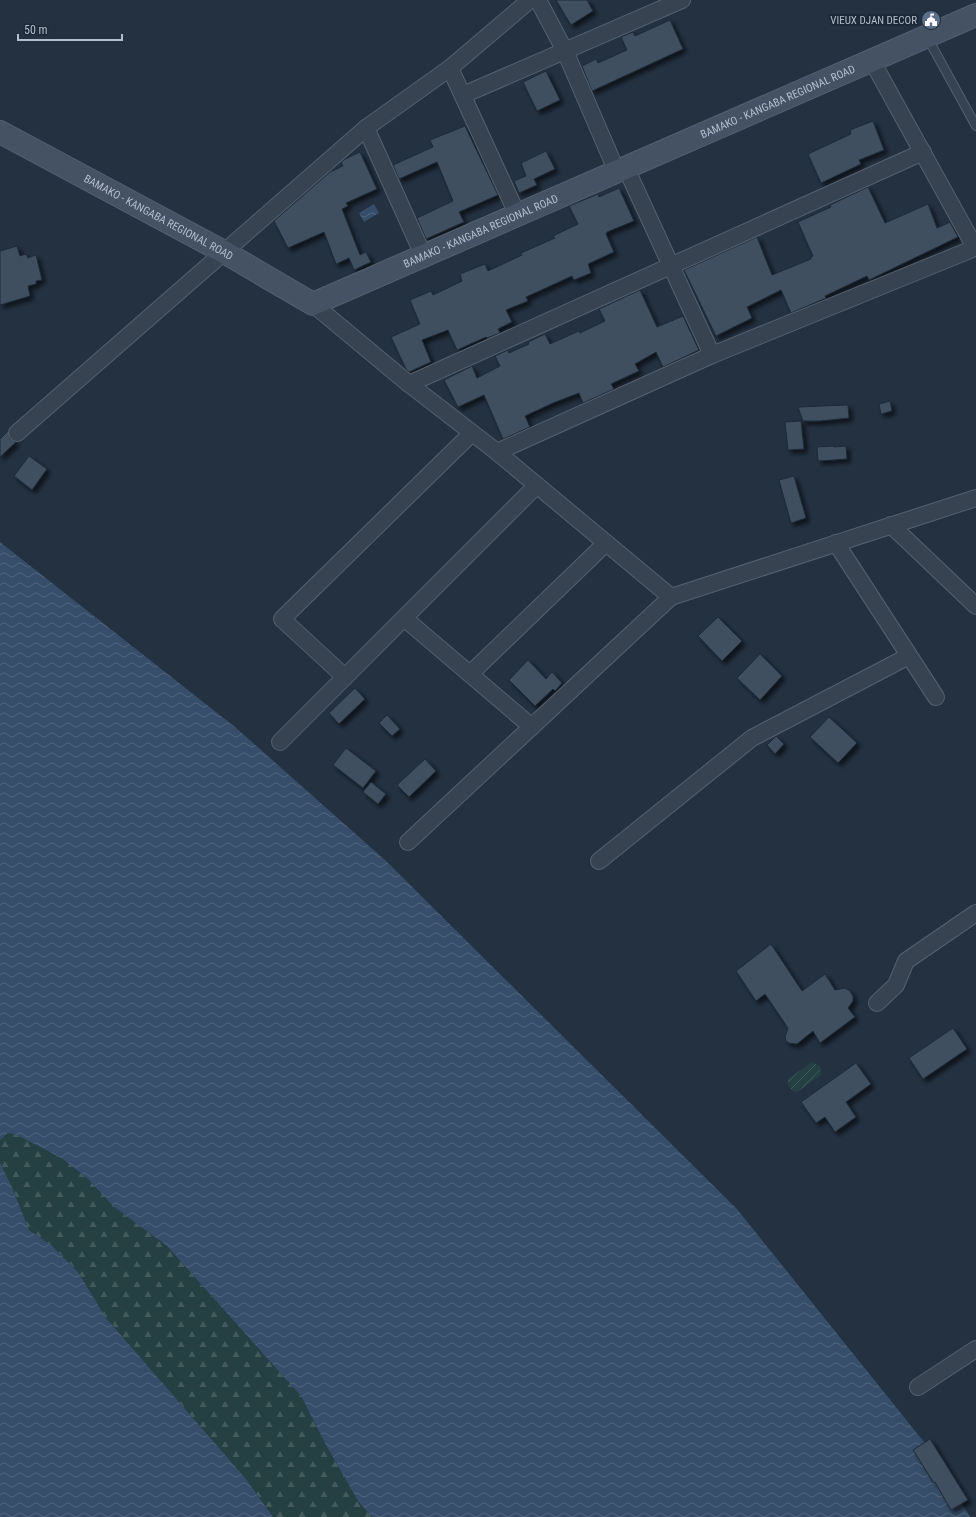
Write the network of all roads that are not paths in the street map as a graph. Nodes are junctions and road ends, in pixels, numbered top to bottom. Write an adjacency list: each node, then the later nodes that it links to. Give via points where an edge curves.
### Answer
1 (530, 0): 8 (street)
2 (538, 0): 6 (street)
3 (682, 0): 6 (street)
4 (976, 15): 5 (street, BAMAKO - KANGABA REGIONAL ROAD)
5 (927, 37): 7 (street, BAMAKO - KANGABA REGIONAL ROAD); 10 (lane)
6 (564, 51): 9 (street); 14 (street)
7 (872, 61): 13 (street); 14 (street, BAMAKO - KANGABA REGIONAL ROAD)
8 (450, 68): 9 (street); 11 (street)
9 (463, 96): 15 (street)
10 (976, 126)
11 (366, 128): 16 (street); 17 (street)
12 (0, 132): 16 (street, BAMAKO - KANGABA REGIONAL ROAD)
13 (923, 152): 18 (street); 20 (street, via 972,242 970,250)
14 (621, 170): 15 (street, BAMAKO - KANGABA REGIONAL ROAD); 18 (street)
15 (518, 216): 17 (street, BAMAKO - KANGABA REGIONAL ROAD)
16 (224, 252): 19 (street, BAMAKO - KANGABA REGIONAL ROAD); 22 (street)
17 (424, 257): 19 (street, BAMAKO - KANGABA REGIONAL ROAD)
18 (671, 266): 20 (street); 21 (street)
19 (313, 304): 21 (street)
20 (712, 355): 24 (street)
21 (409, 384): 23 (street)
22 (17, 433)
23 (472, 433): 24 (street); 35 (street, via 282,619)
24 (497, 452): 25 (street)
25 (537, 486): 28 (street); 32 (street)
26 (976, 498): 27 (street)
27 (891, 526): 29 (street); 31 (street)
28 (606, 543): 30 (street); 34 (street)
29 (836, 543): 30 (street); 33 (street)
30 (671, 597): 37 (street)
31 (976, 606)
32 (404, 618): 34 (street); 35 (street)
33 (909, 656): 36 (street); 40 (street, via 752,738)
34 (470, 674): 37 (street)
35 (345, 677): 38 (street)
36 (936, 697)
37 (532, 727): 39 (street)
38 (280, 742)
39 (408, 842)
40 (599, 861)
41 (976, 913): 42 (street, via 906,961 896,985)
42 (877, 1004)
43 (976, 1349): 44 (street)
44 (918, 1387)

